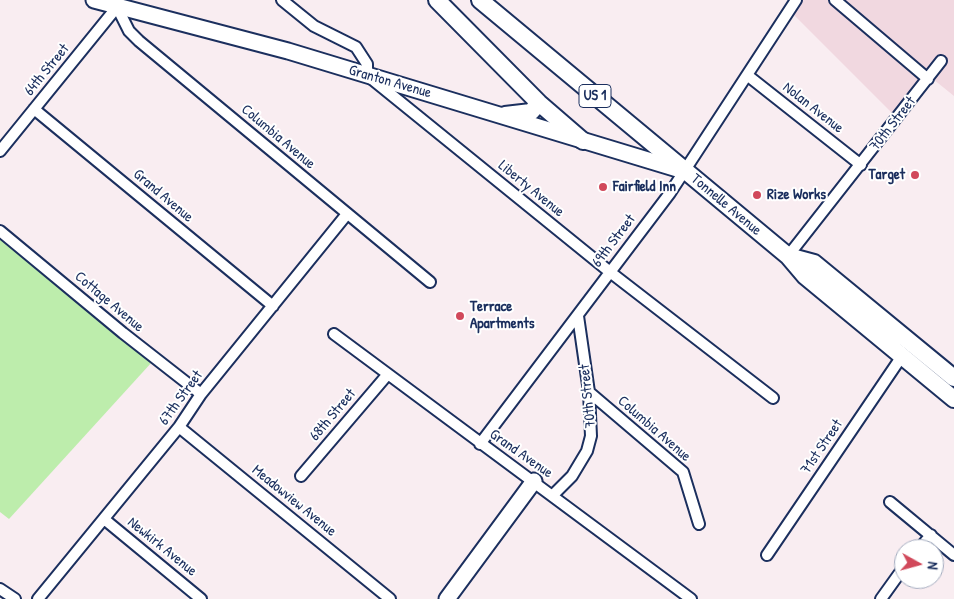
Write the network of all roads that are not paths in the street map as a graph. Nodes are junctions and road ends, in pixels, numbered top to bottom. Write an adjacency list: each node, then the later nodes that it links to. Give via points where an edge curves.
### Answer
1 (94, 0): 7 (street, Granton Avenue)
2 (282, 0): 9 (street, via 314,26 356,47 367,64)
3 (437, 0): 12 (main road)
4 (480, 0): 18 (main road, Tonnelle Avenue / US 1)
5 (796, 0): 10 (street, 69th Street)
6 (835, 0): 11 (street)
7 (117, 7): 9 (street, Granton Avenue, via 206,28); 13 (street, 64th Street); 19 (street, Columbia Avenue, via 129,31 139,41)
8 (941, 61): 11 (street, 70th Street)
9 (367, 75): 14 (street, Granton Avenue); 22 (street, Liberty Avenue)
10 (747, 75): 17 (street, Nolan Avenue); 18 (street, 69th Street)
11 (928, 79): 17 (street, 70th Street)
12 (539, 103): 14 (main road, via 531,112); 15 (main road)
13 (34, 109): 16 (street, 64th Street); 24 (street, Grand Avenue)
14 (505, 115): 15 (street, Granton Avenue)
15 (583, 141): 18 (street, Granton Avenue)
16 (0, 151)
17 (860, 165): 21 (street, 70th Street)
18 (684, 171): 21 (main road, Tonnelle Avenue / US 1); 22 (street, 69th Street)
19 (347, 214): 23 (street, Columbia Avenue); 24 (street, 67th Street)
20 (0, 231): 31 (street, Cottage Avenue)
21 (788, 256): 27 (main road, Tonnelle Avenue / US 1, via 805,276); 29 (main road, Tonnelle Avenue / US 1, via 814,263)
22 (610, 272): 25 (street, 69th Street); 32 (street, Liberty Avenue)
23 (430, 282)
24 (273, 306): 31 (street, 67th Street)
25 (578, 316): 30 (street, 70th Street); 35 (street, 69th Street)
26 (334, 334): 28 (street, Grand Avenue)
27 (902, 356): 33 (main road, Tonnelle Avenue / US 1); 44 (street, 71st Street)
28 (388, 374): 35 (street, Grand Avenue); 36 (street, 68th Street)
29 (954, 378)
30 (588, 392): 38 (street, 70th Street, via 591,436 586,451 572,476); 41 (street, Columbia Avenue, via 683,472)
31 (201, 394): 34 (street, 67th Street)
32 (773, 398)
33 (954, 399)
34 (179, 427): 40 (street, 67th Street); 52 (street, Meadowview Avenue)
35 (480, 444): 37 (street, Grand Avenue)
36 (301, 476)
37 (534, 481): 38 (street, Grand Avenue); 48 (street)
38 (553, 495): 53 (street, Grand Avenue)
39 (890, 502): 42 (street)
40 (104, 519): 50 (street, 67th Street); 51 (street, Newkirk Avenue)
41 (699, 524)
42 (931, 535): 43 (street); 45 (street)
43 (928, 539)
44 (767, 555)
45 (954, 555)
46 (894, 580): 54 (street)
47 (0, 589): 49 (street)
48 (449, 598)
49 (15, 599)
50 (38, 599)
51 (202, 599)
52 (390, 599)
53 (691, 599)
54 (881, 599)

